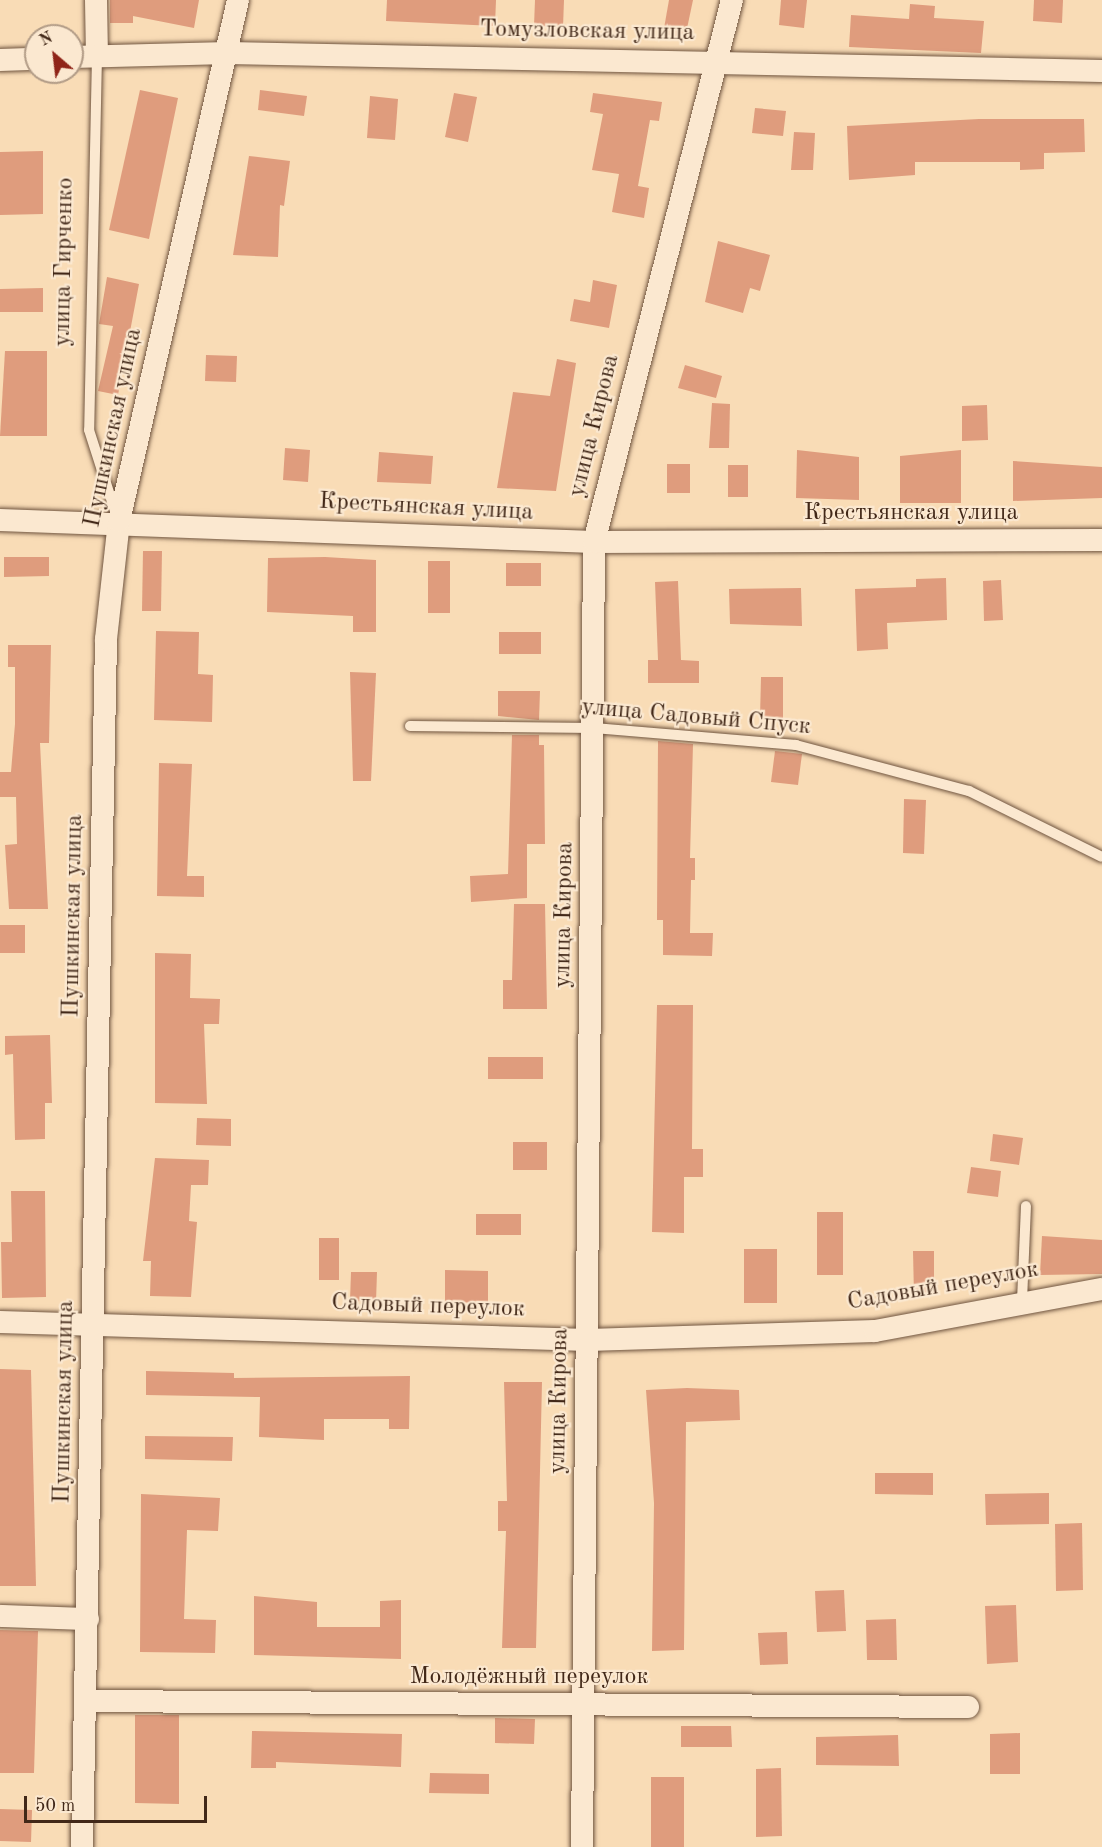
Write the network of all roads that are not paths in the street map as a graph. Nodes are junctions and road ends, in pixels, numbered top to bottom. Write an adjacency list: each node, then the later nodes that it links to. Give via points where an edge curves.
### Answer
1 (96, 0): 5 (street, улица Гирченко)
2 (238, 0): 4 (street, Пушкинская улица)
3 (732, 0): 9 (street, улица Кирова)
4 (228, 53): 5 (street, Томузловская улица); 9 (street, Томузловская улица); 12 (street, Пушкинская улица)
5 (97, 56): 6 (street, Томузловская улица); 12 (lane, улица Гирченко, via 89,430)
6 (84, 57)
7 (24, 59): 8 (street)
8 (0, 60)
9 (717, 61): 10 (street, Томузловская улица); 14 (street, улица Кирова)
10 (1102, 71)
11 (0, 520): 12 (street, Крестьянская улица)
12 (119, 521): 14 (street, Крестьянская улица); 22 (street, Пушкинская улица, via 106,639)
13 (1102, 540): 14 (street, Крестьянская улица)
14 (594, 542): 16 (street, улица Кирова)
15 (410, 726): 16 (lane, улица Садовый Спуск)
16 (594, 728): 17 (lane, улица Садовый Спуск, via 796,745 969,791); 23 (street, улица Кирова)
17 (1102, 857)
18 (1026, 1206): 20 (lane)
19 (1102, 1289): 20 (street, Садовый переулок)
20 (1022, 1301): 23 (street, Садовый переулок, via 875,1331)
21 (0, 1322): 22 (street, Садовый переулок)
22 (94, 1322): 23 (street, Садовый переулок); 25 (street, Пушкинская улица)
23 (588, 1340): 27 (street, улица Кирова)
24 (0, 1616): 25 (street)
25 (88, 1619): 26 (street, Пушкинская улица)
26 (89, 1701): 27 (street, Молодёжный переулок); 29 (street, Пушкинская улица)
27 (583, 1705): 28 (street, Молодёжный переулок); 30 (street, улица Кирова)
28 (968, 1707)
29 (82, 1847)
30 (582, 1847)

